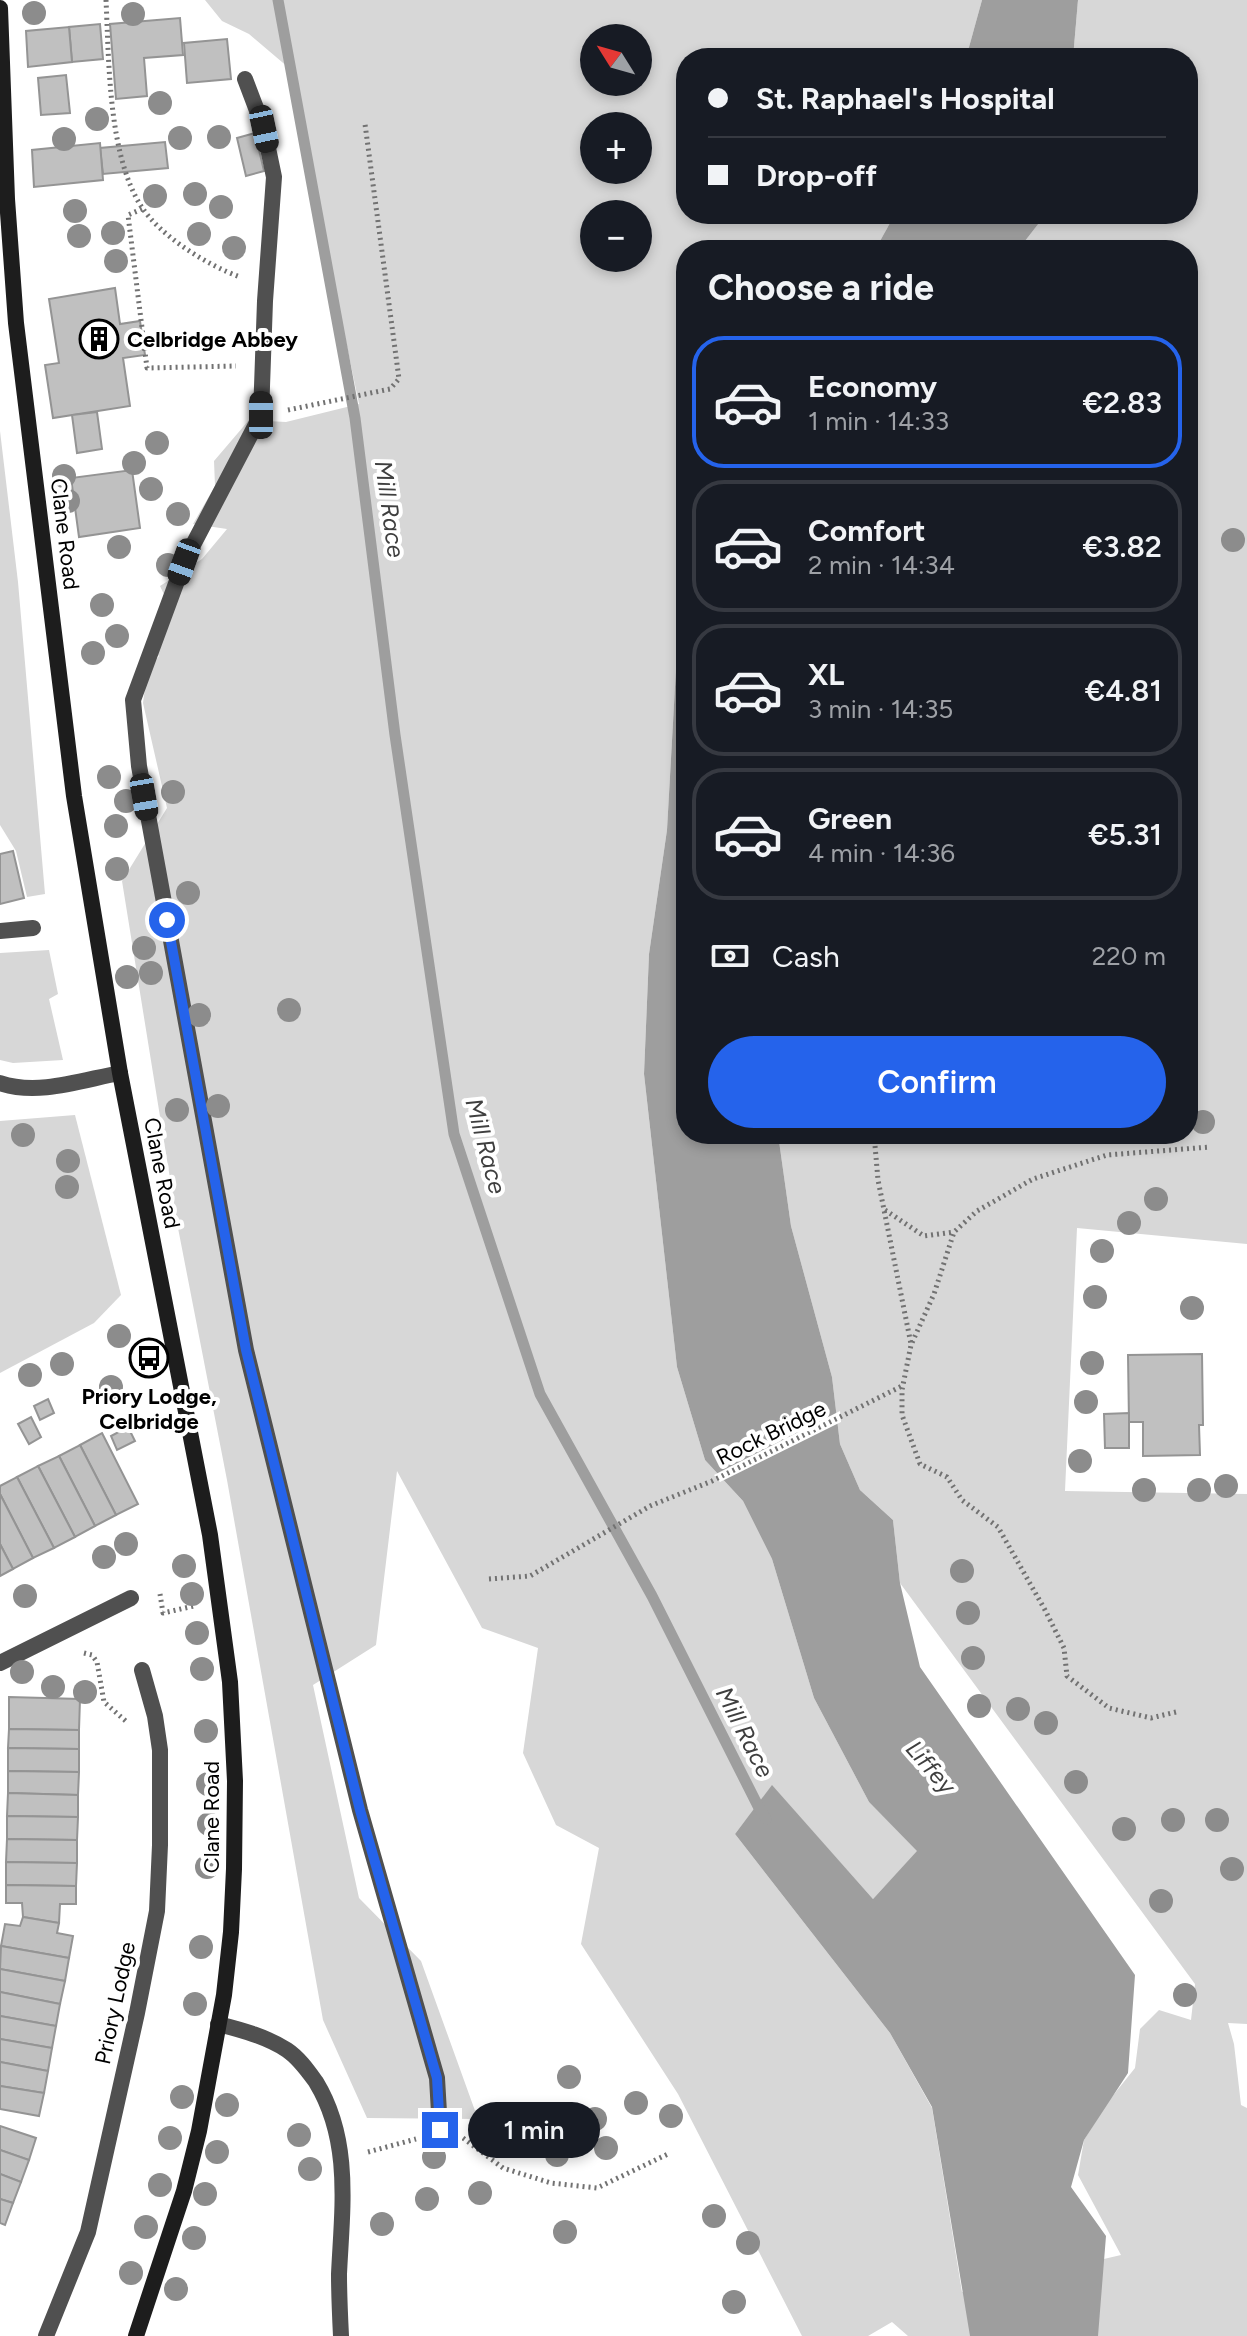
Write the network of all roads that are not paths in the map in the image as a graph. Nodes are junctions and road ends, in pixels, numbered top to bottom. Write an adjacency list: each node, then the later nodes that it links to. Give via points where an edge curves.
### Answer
1 (0, 8): 5 (main road, Clane Road, via 16,323 74,796)
2 (245, 79): 11 (street, via 264,129 274,177 261,415 184,562 133,700 139,766 246,1350 360,1810 437,2078)
3 (33, 928): 4 (street)
4 (0, 931)
5 (120, 1073): 6 (street, via 38,1088); 10 (main road, Clane Road, via 210,1535 230,1682 235,1781 231,1932)
6 (0, 1083)
7 (131, 1598): 8 (street)
8 (0, 1663)
9 (142, 1670): 12 (street, Priory Lodge, via 160,1750 157,1911 88,2232)
10 (218, 2024): 13 (main road, Clane Road, via 184,2191); 14 (street, via 250,2032 288,2051 327,2100 340,2141 344,2199)
11 (440, 2130)
12 (46, 2336)
13 (136, 2336)
14 (341, 2336)

